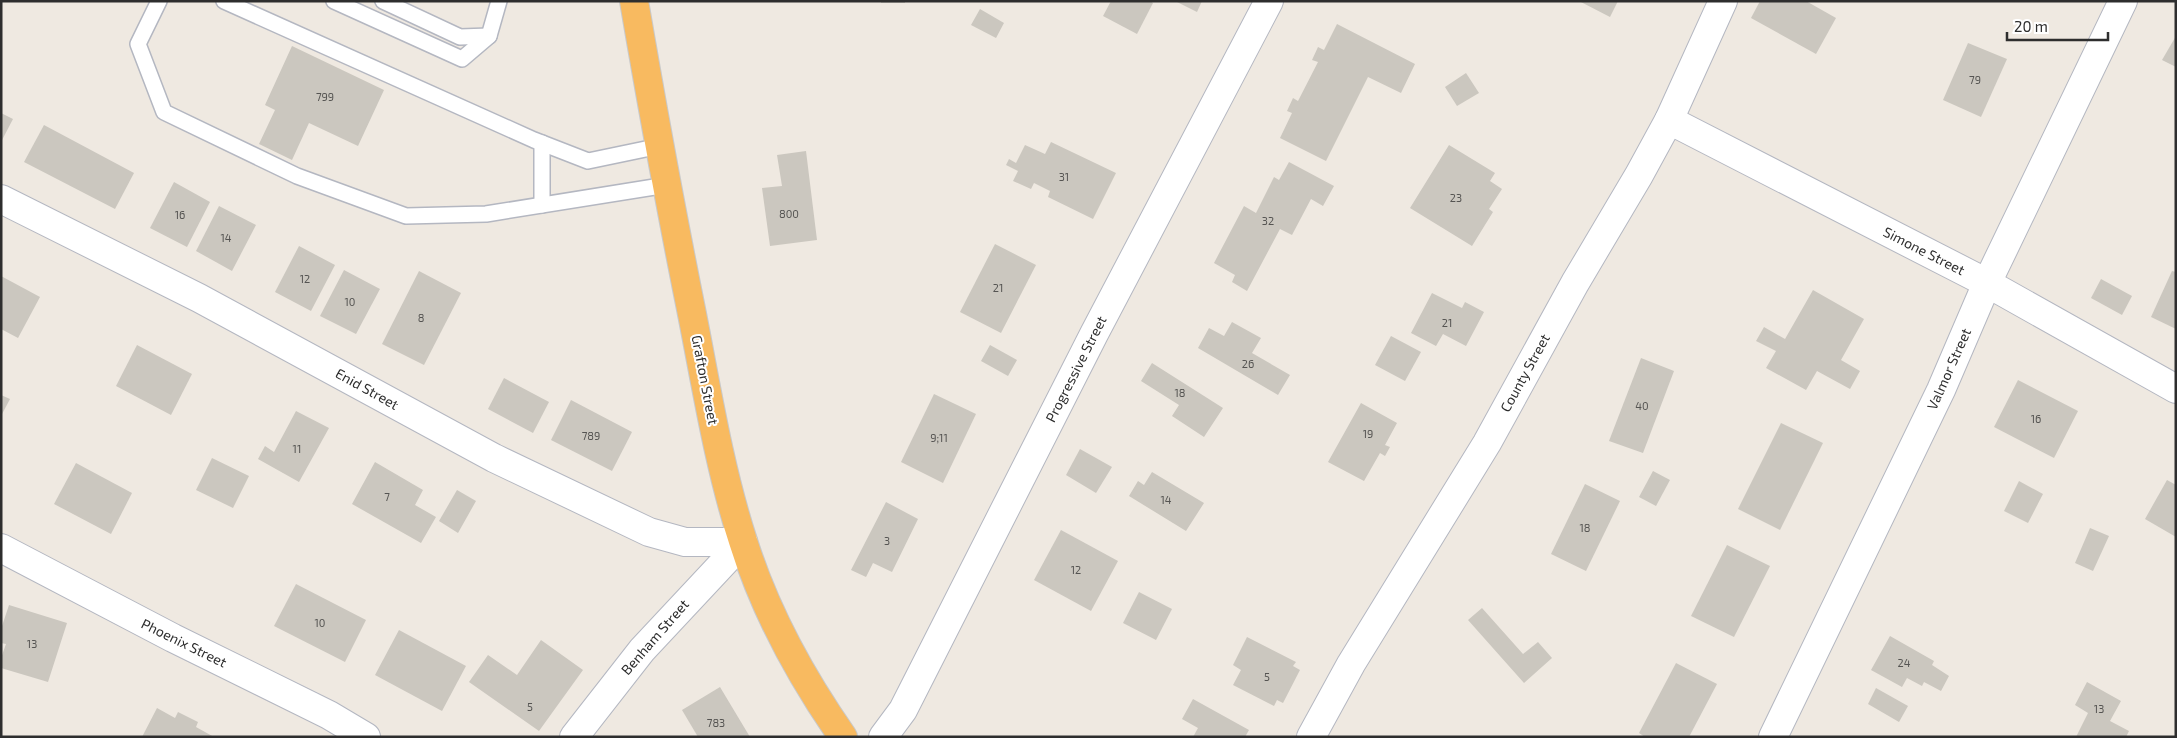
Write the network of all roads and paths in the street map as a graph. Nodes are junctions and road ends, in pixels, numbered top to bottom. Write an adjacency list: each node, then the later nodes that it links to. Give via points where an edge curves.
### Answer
1 (159, 1): 16 (lane, via 138,44 164,112 297,176 406,216 486,214)
2 (224, 1): 12 (lane)
3 (334, 1): 10 (lane, via 462,58)
4 (383, 1): 10 (lane, via 460,37)
5 (499, 1): 10 (lane)
6 (634, 1): 13 (highway, Grafton Street)
7 (1269, 1): 24 (street, Progressive Street, via 1094,334 903,710)
8 (1723, 1): 11 (street, County Street)
9 (2123, 1): 17 (street, Valmor Street)
10 (489, 36)
11 (1669, 120): 17 (street, Simone Street); 25 (street, County Street, via 1487,443 1351,664)
12 (542, 143): 13 (lane, via 588,161); 16 (lane)
13 (660, 146): 14 (highway, Grafton Street)
14 (667, 185): 16 (lane); 19 (highway, Grafton Street, via 719,446)
15 (1, 199): 19 (street, Enid Street, via 200,298 494,458 649,532 685,542)
16 (542, 205)
17 (1987, 283): 18 (street, Simone Street); 26 (street, Valmor Street, via 1933,407)
18 (2176, 389)
19 (743, 542): 22 (street, Benham Street, via 642,650); 23 (highway, Grafton Street, via 788,648)
20 (1, 548): 21 (street, Phoenix Street, via 329,715)
21 (366, 737)
22 (574, 737)
23 (844, 737)
24 (883, 737)
25 (1311, 737)
26 (1773, 737)

